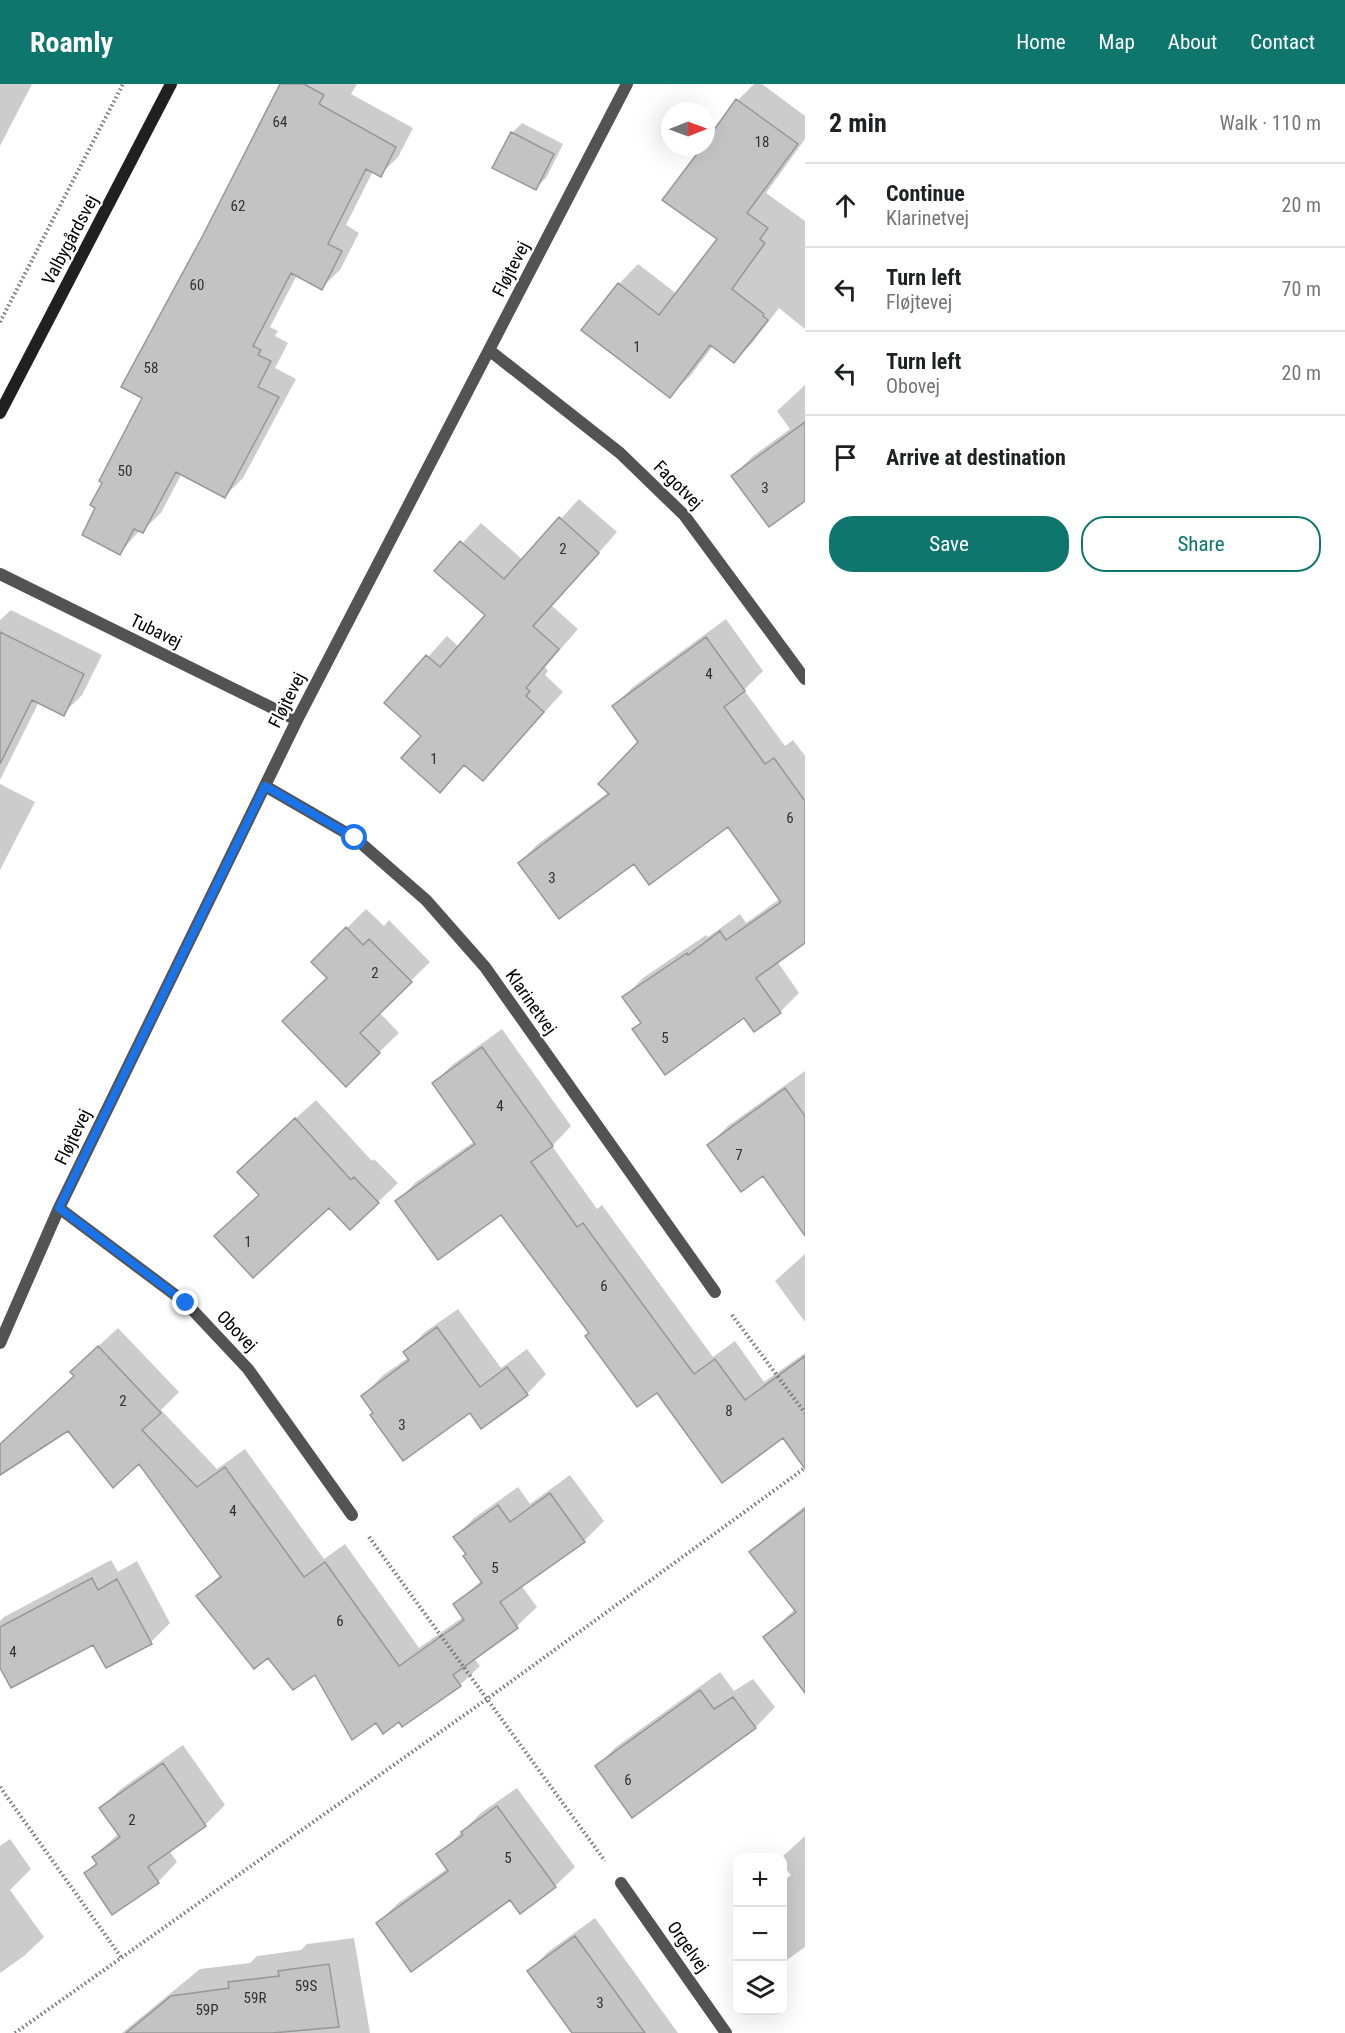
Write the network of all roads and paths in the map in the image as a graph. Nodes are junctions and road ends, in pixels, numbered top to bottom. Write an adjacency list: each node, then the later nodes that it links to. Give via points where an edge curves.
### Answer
1 (123, 84): 4 (path)
2 (171, 84): 6 (street, Valbygårdsvej)
3 (627, 84): 5 (street, Fløjtevej)
4 (0, 322)
5 (489, 350): 8 (street, Fagotvej, via 620,453 684,515); 9 (street, Fløjtevej)
6 (0, 413)
7 (0, 574): 9 (street, Tubavej)
8 (805, 679)
9 (297, 720): 10 (street, Fløjtevej)
10 (265, 786): 11 (street, Fløjtevej); 12 (street, Klarinetvej, via 355,838 426,900 485,967)
11 (59, 1208): 13 (street, Fløjtevej); 16 (street, Obovej, via 186,1303 248,1369)
12 (715, 1292): 14 (path)
13 (0, 1343)
14 (805, 1413)
15 (805, 1468): 17 (path)
16 (352, 1515): 17 (path)
17 (487, 1699): 19 (path); 20 (path)
18 (0, 1787): 20 (path)
19 (621, 1882): 22 (street, Orgelvej)
20 (121, 1957): 21 (path)
21 (15, 2033)
22 (726, 2033)

